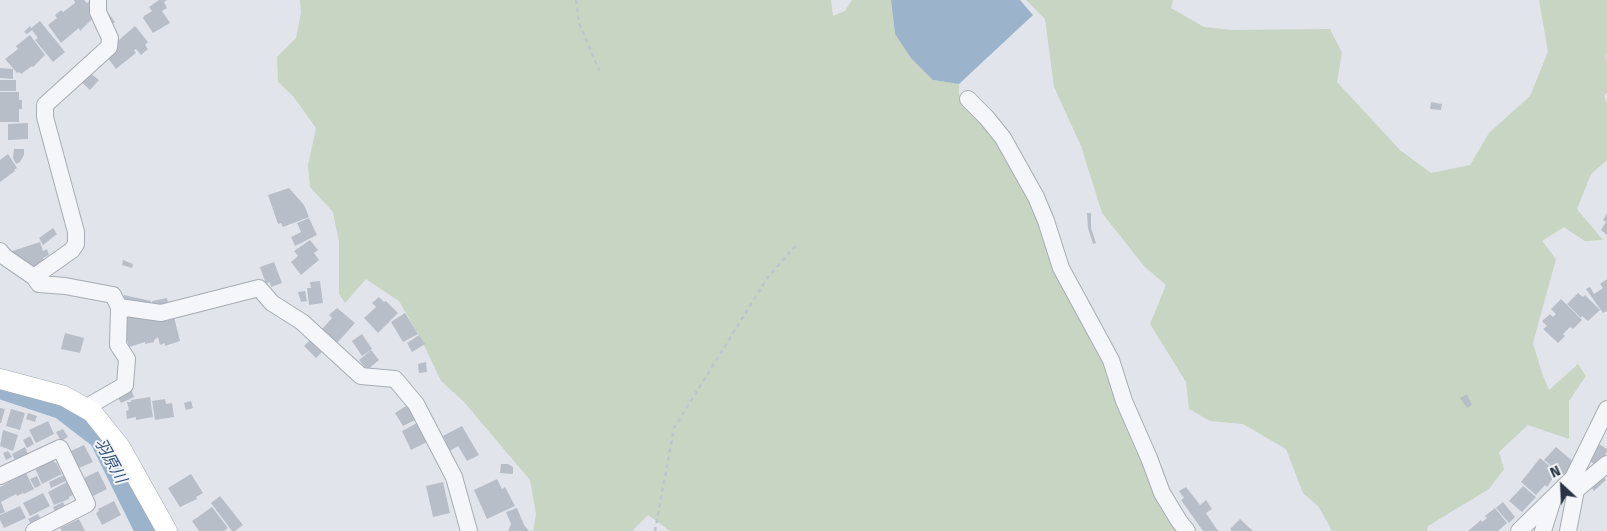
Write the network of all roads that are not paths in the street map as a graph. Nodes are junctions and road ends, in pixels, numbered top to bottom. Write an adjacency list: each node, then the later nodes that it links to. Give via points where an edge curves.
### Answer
1 (98, 0): 4 (street, via 98,12 110,38 109,47 44,105 76,232 76,244)
2 (968, 100): 17 (street, via 1003,138 1036,197 1062,268 1112,360 1124,401 1162,493)
3 (0, 251): 4 (street)
4 (34, 277): 5 (street, via 39,284 113,295)
5 (119, 307): 7 (street, via 118,346 127,359 125,385); 12 (street, via 161,314 259,288 272,303 302,322 361,376 395,379 416,404 454,477)
6 (0, 379): 7 (main road, via 64,396)
7 (85, 408): 14 (main road, via 92,412 120,447)
8 (1607, 408): 11 (street, via 1572,478)
9 (1607, 464): 20 (street, via 1576,490)
10 (0, 476): 13 (street, via 60,448 87,504)
11 (1554, 496): 18 (street); 19 (street)
12 (458, 506): 15 (street); 16 (street)
13 (34, 531)
14 (167, 531)
15 (458, 531)
16 (469, 531)
17 (1187, 531)
18 (1519, 531)
19 (1543, 531)
20 (1568, 531)

